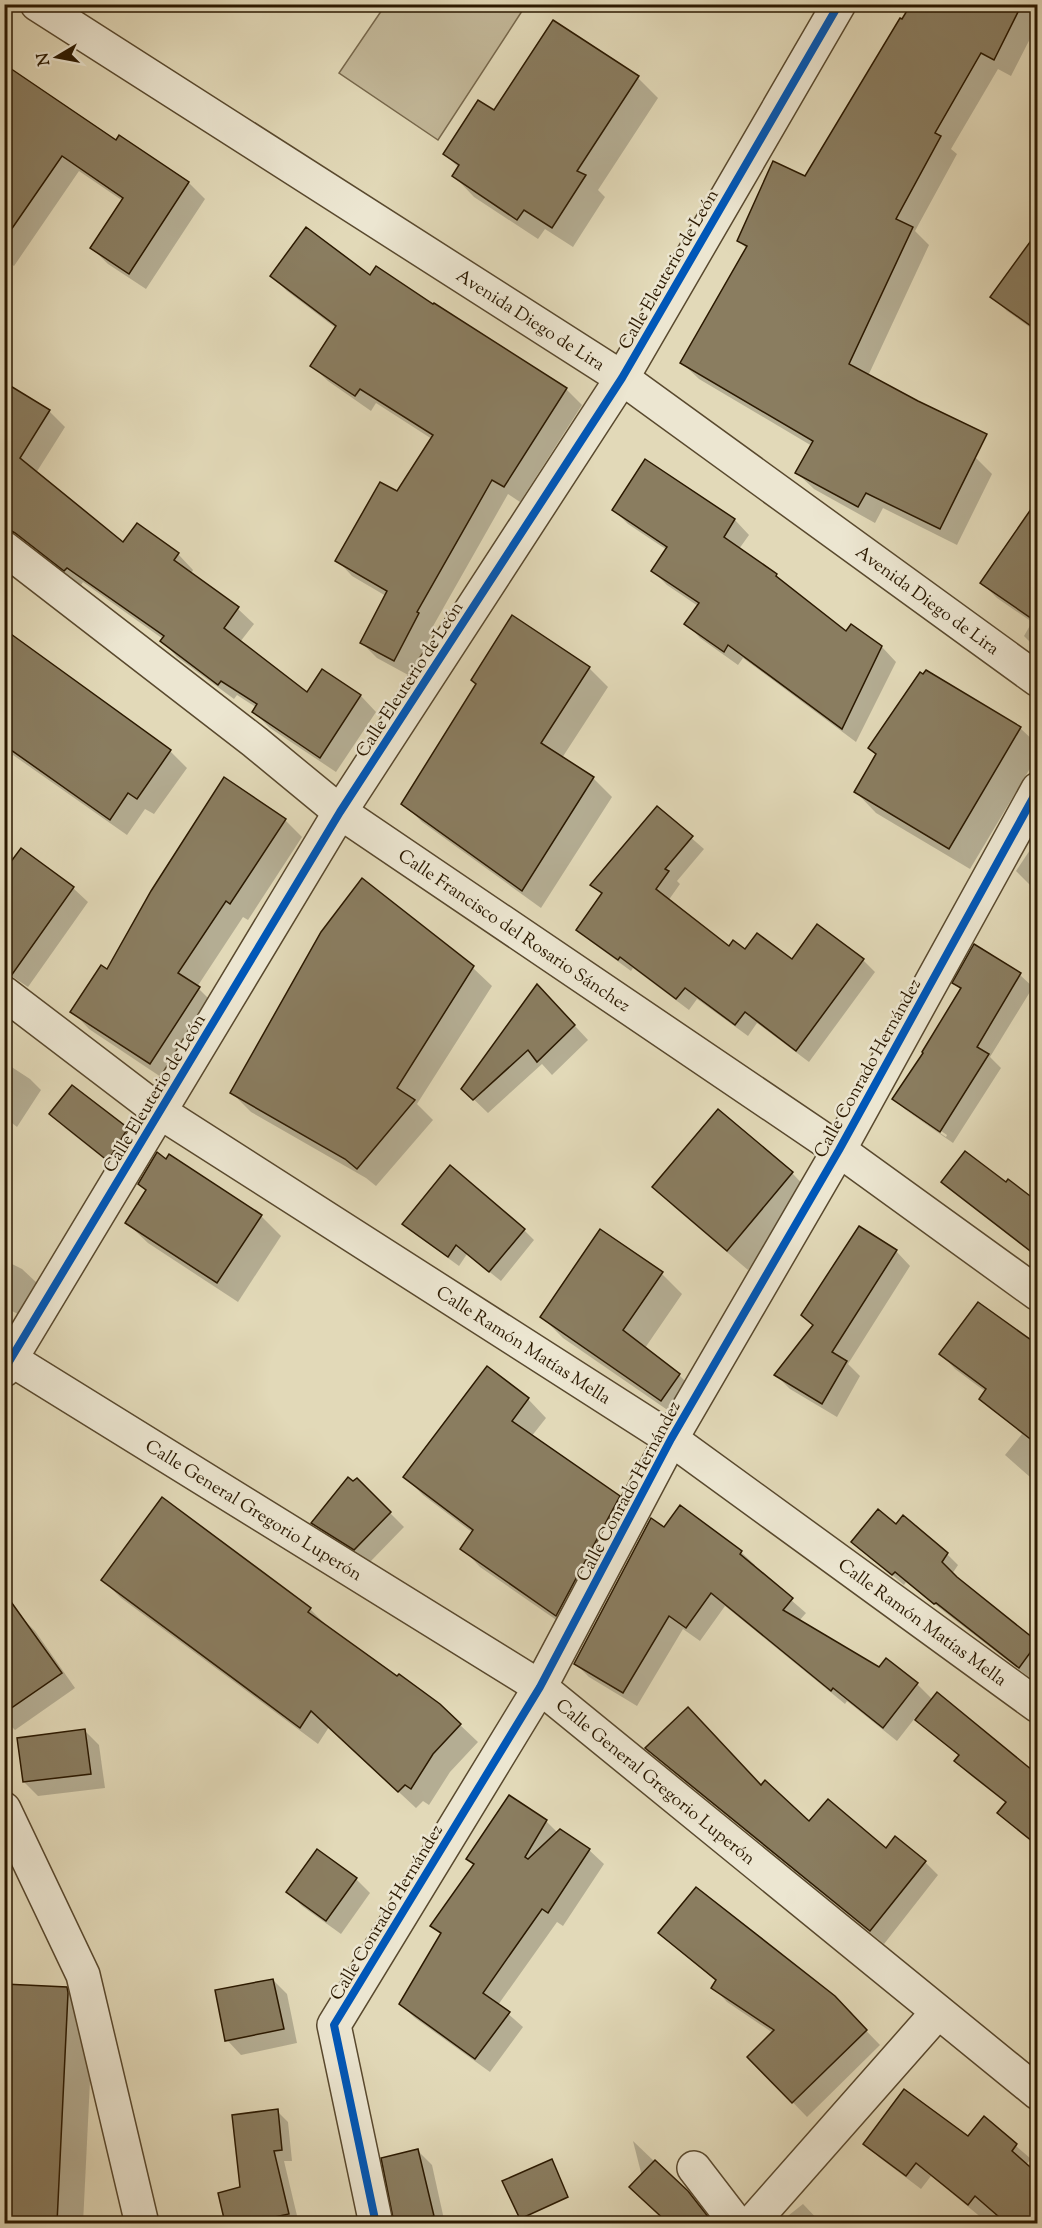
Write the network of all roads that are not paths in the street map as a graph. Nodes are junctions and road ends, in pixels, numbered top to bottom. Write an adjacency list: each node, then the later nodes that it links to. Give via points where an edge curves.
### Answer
1 (37, 4): 3 (street, Avenida Diego de Lira)
2 (839, 4): 3 (street, Calle Eleuterio de León)
3 (622, 378): 5 (street, Avenida Diego de Lira); 7 (street, Calle Eleuterio de León)
4 (4, 548): 7 (street, Calle Francisco del Rosario Sánchez)
5 (1038, 680)
6 (1038, 789): 10 (street, Calle Conrado Hernández)
7 (340, 812): 9 (street, Calle Eleuterio de León); 10 (street, Calle Francisco del Rosario Sánchez)
8 (4, 993): 9 (street, Calle Ramón Matías Mella)
9 (160, 1113): 12 (street, Calle Eleuterio de León); 13 (street, Calle Ramón Matías Mella)
10 (839, 1150): 11 (street, Calle Francisco del Rosario Sánchez); 13 (street, Calle Conrado Hernández)
11 (1038, 1294)
12 (7, 1361): 14 (street, Calle General Gregorio Luperón)
13 (671, 1439): 14 (street, Calle Conrado Hernández); 15 (street, Calle Ramón Matías Mella)
14 (540, 1687): 17 (street, Calle General Gregorio Luperón); 21 (street, Calle Conrado Hernández, via 334,2025)
15 (1038, 1706)
16 (4, 1809): 20 (street, via 83,1975)
17 (938, 2012): 18 (street, Calle General Gregorio Luperón); 23 (street)
18 (1038, 2093)
19 (694, 2168): 22 (street)
20 (142, 2223)
21 (376, 2223)
22 (737, 2223)
23 (751, 2223)

